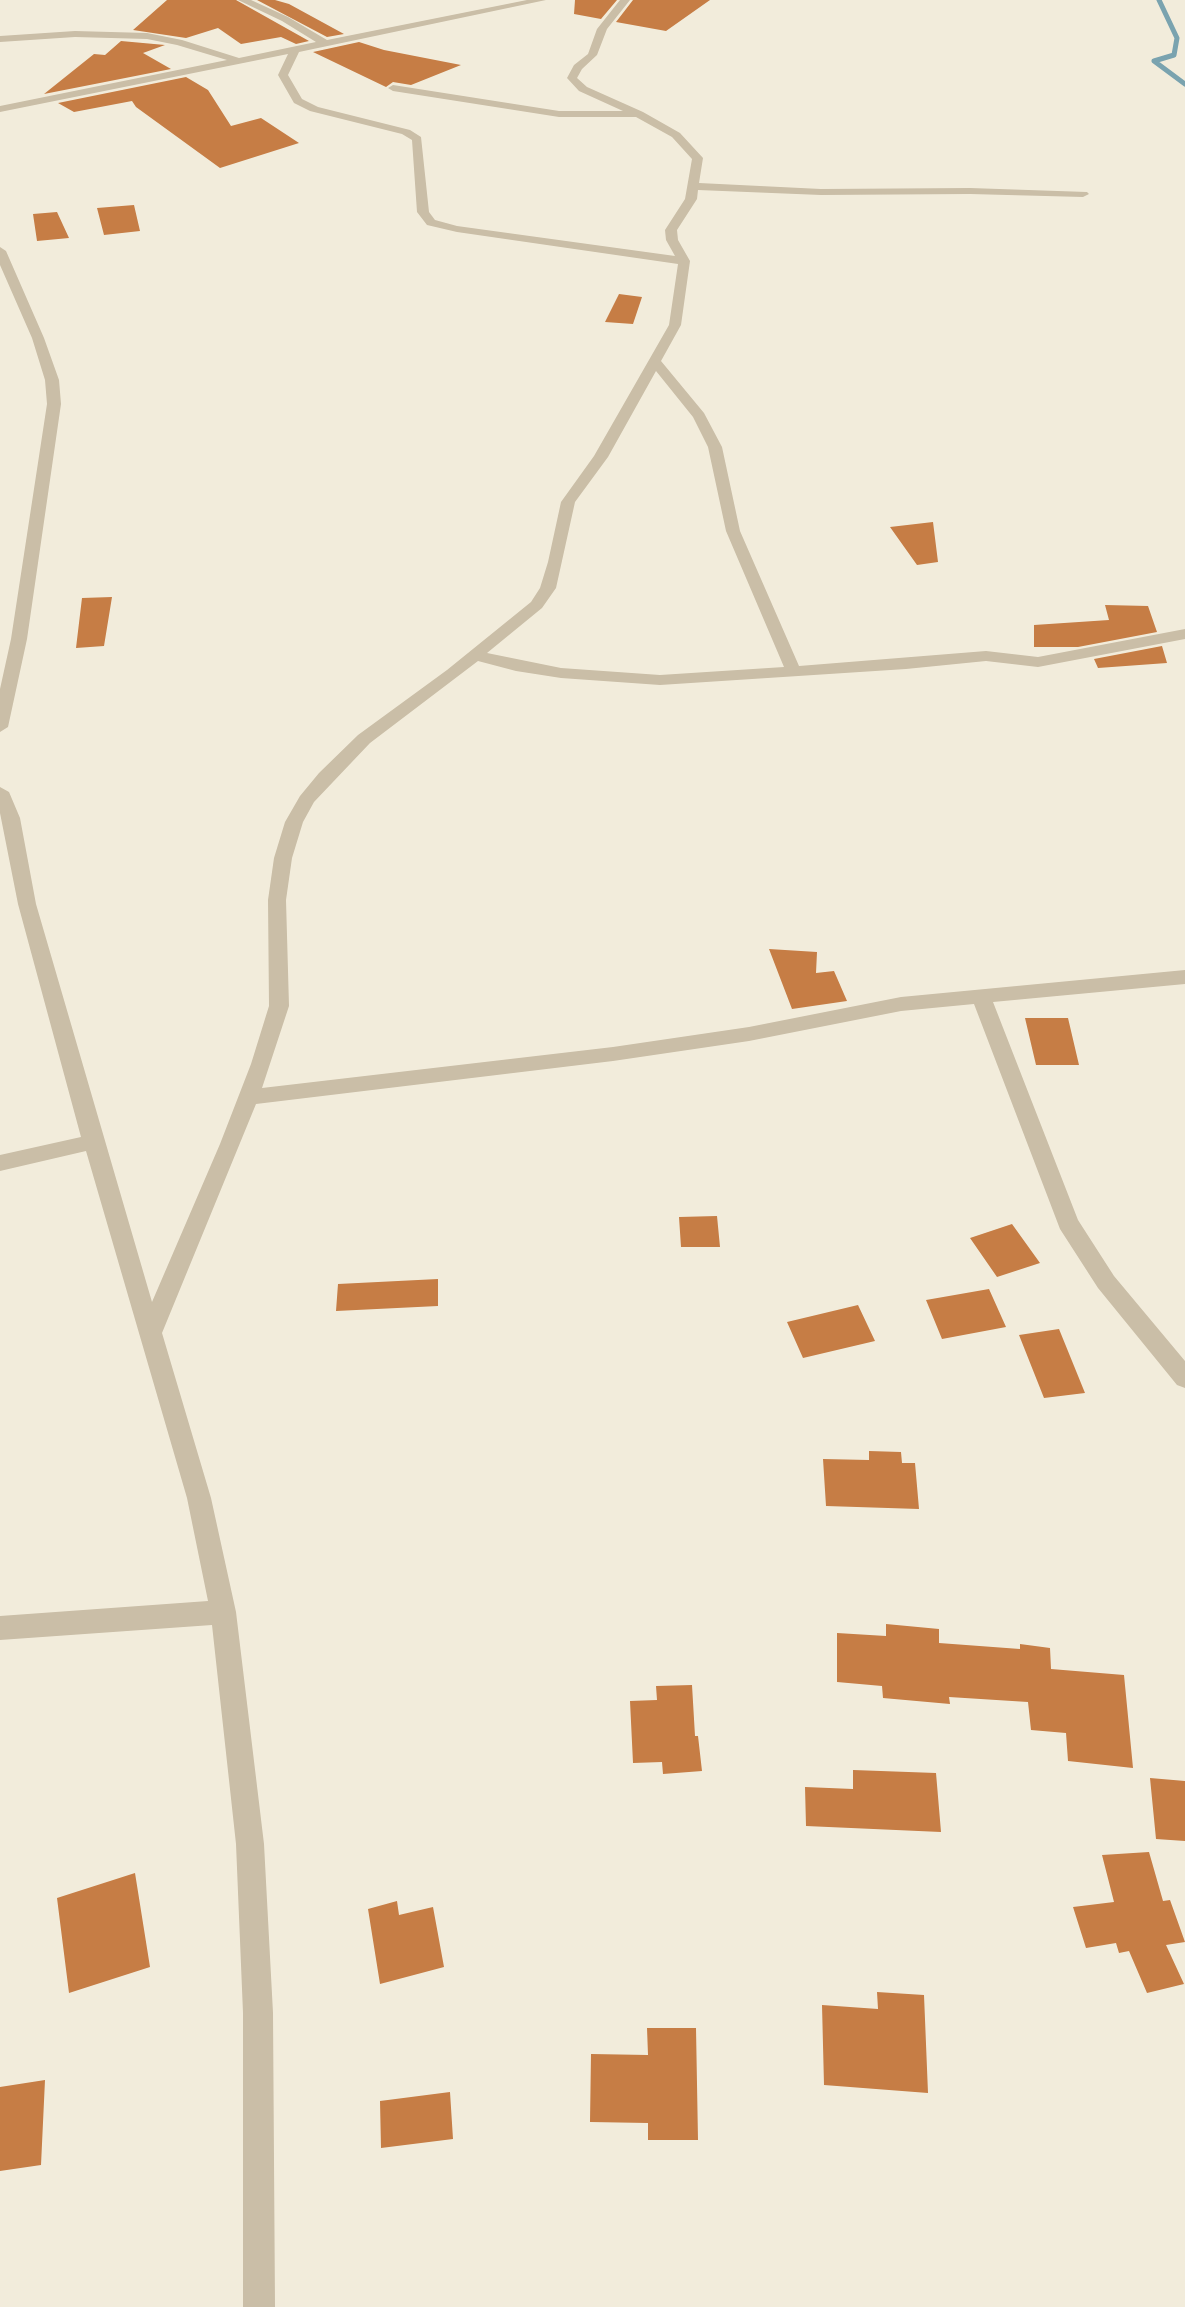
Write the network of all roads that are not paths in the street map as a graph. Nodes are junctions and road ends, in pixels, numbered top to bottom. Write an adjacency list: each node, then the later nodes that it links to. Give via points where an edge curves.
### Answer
1 (243, 0): 5 (street)
2 (541, 0): 5 (street)
3 (625, 0): 10 (street, via 602,29 592,55 572,78 583,89)
4 (0, 38): 7 (street, via 148,36)
5 (326, 44): 6 (street)
6 (294, 51): 7 (street); 14 (street, via 283,75 298,101 314,110 415,136 423,212 431,223)
7 (241, 61): 9 (street)
8 (393, 88): 10 (street, via 559,114)
9 (0, 109)
10 (639, 114): 11 (street, via 694,151 699,162)
11 (695, 186): 12 (street); 14 (street, via 671,230)
12 (1083, 194)
13 (0, 251): 19 (street, via 38,338 52,380 54,404 19,639)
14 (684, 261): 15 (street, via 676,325)
15 (654, 361): 17 (street, via 601,457 568,502 548,588 530,612); 18 (street, via 699,416 715,447 733,531)
16 (1185, 634): 18 (street, via 1047,662 994,655)
17 (476, 655): 18 (street, via 516,666 612,678 660,680); 23 (street, via 364,739 325,776 294,822 276,900 279,1006)
18 (794, 672)
19 (0, 727)
20 (0, 792): 24 (street, via 11,818 27,904)
21 (1185, 978): 22 (street)
22 (981, 996): 23 (street, via 901,1004 749,1034 613,1054); 27 (street, via 1068,1223 1106,1283)
23 (249, 1097): 26 (street)
24 (93, 1142): 25 (street); 26 (street)
25 (0, 1163)
26 (150, 1335): 28 (street, via 199,1497)
27 (1185, 1378)
28 (223, 1612): 29 (street); 30 (street, via 250,1844 258,2012)
29 (0, 1628)
30 (259, 2307)

